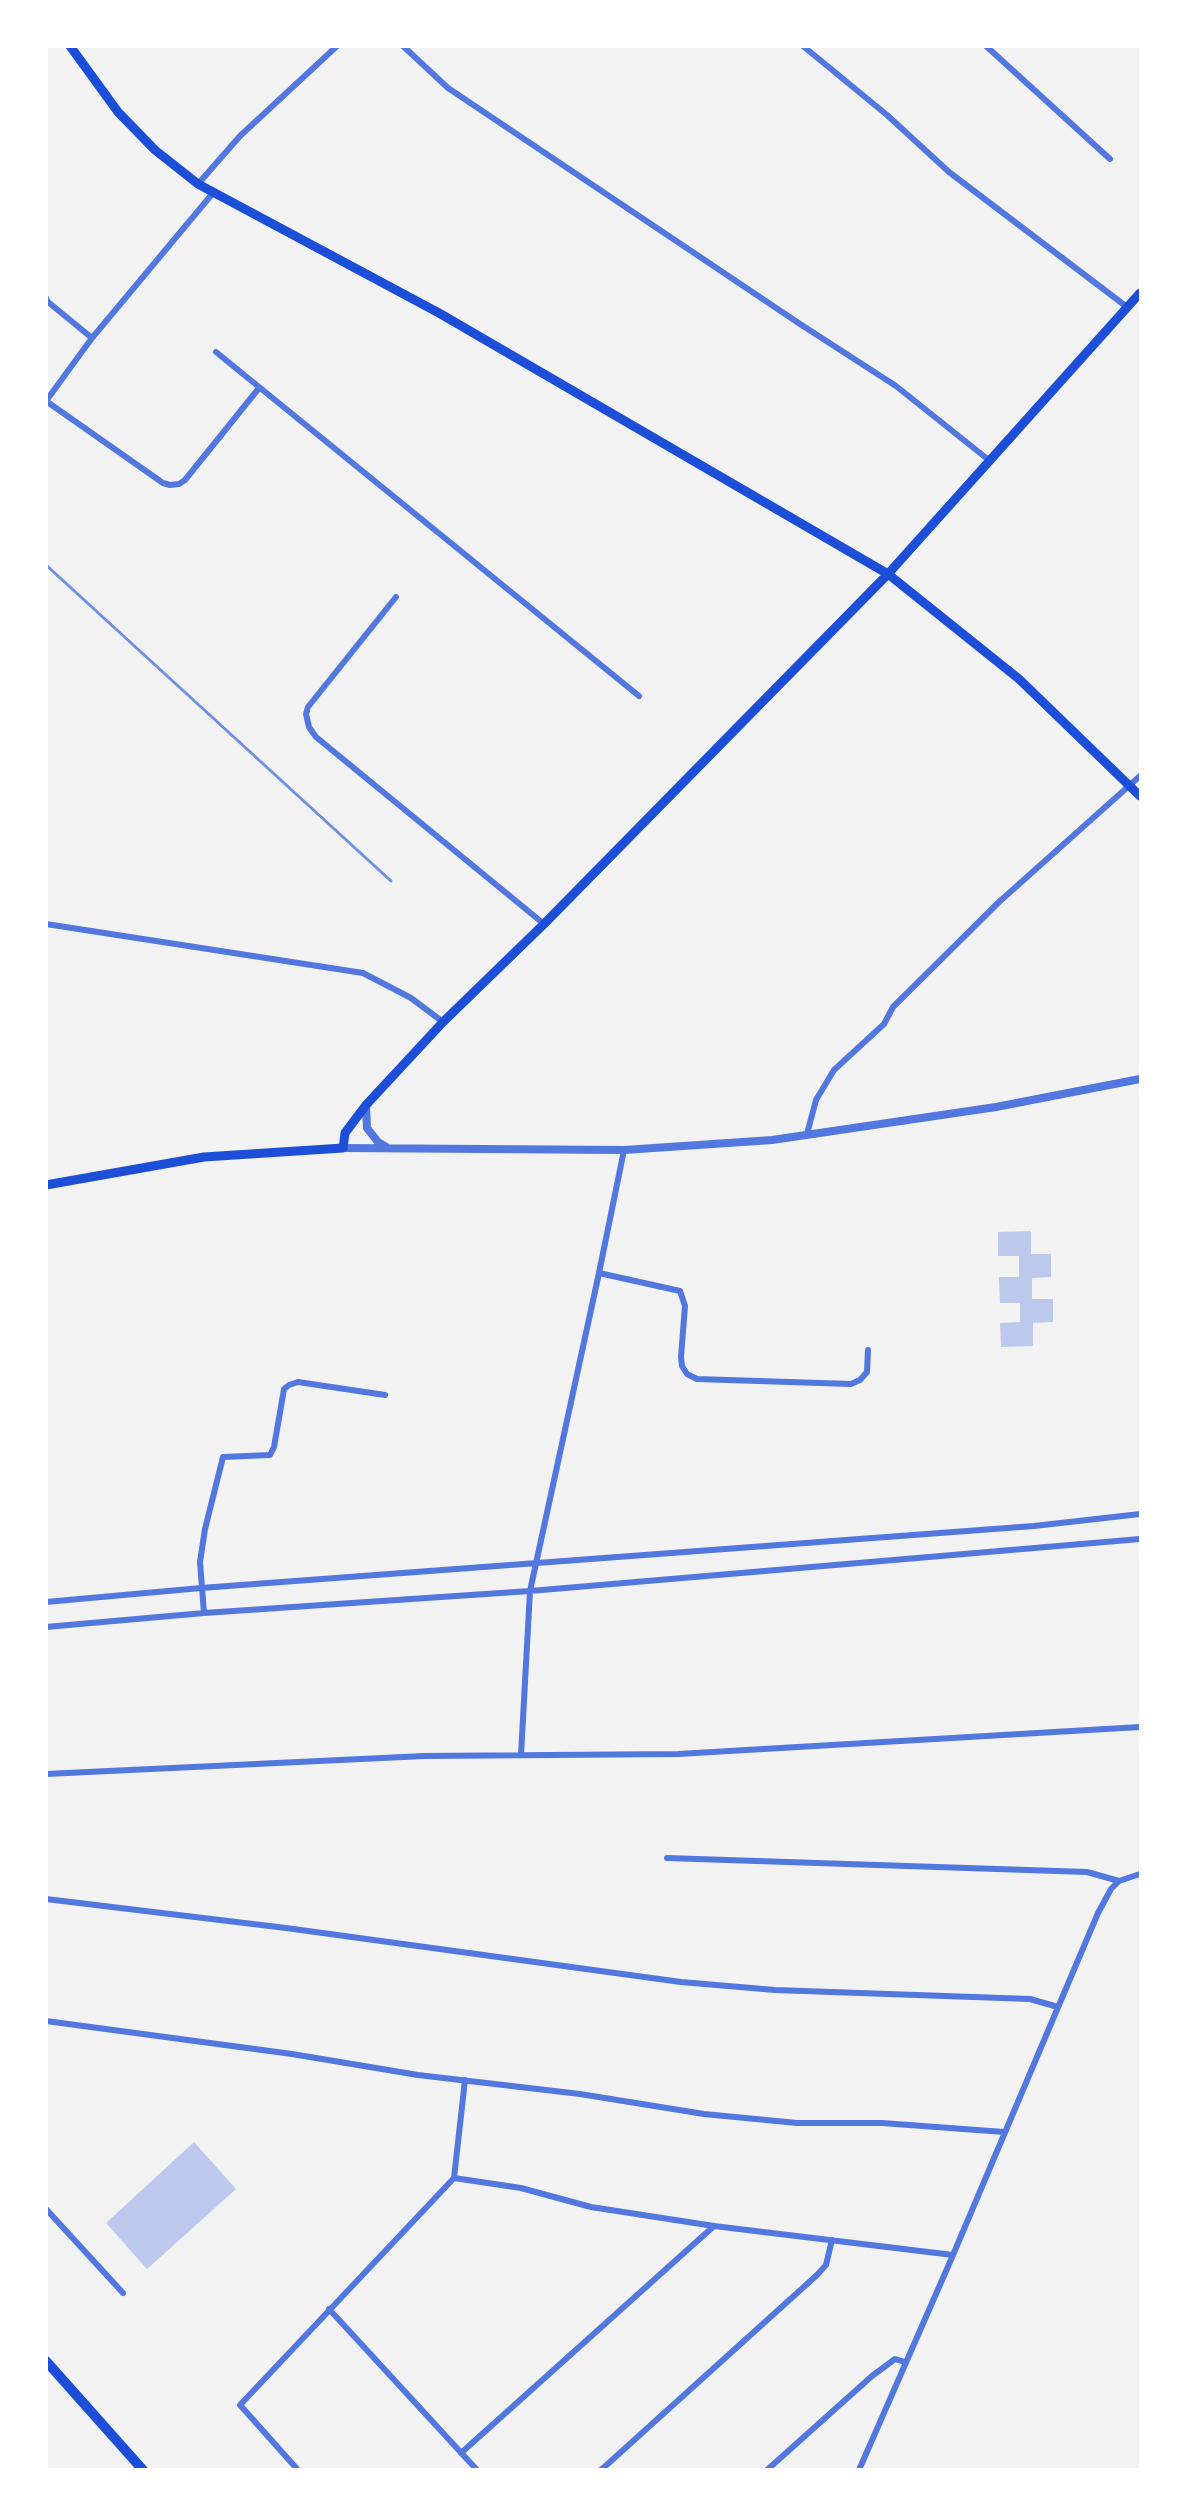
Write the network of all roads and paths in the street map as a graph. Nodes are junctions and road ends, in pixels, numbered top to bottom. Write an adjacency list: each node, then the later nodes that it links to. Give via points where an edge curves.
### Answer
1 (70, 46): 7 (main road, via 118,112 155,150)
2 (337, 46): 7 (street, via 240,136)
3 (403, 46): 16 (street, via 448,88 896,386)
4 (803, 46): 11 (street, via 949,172)
5 (986, 46): 6 (street)
6 (1110, 159)
7 (198, 184): 8 (main road)
8 (213, 193): 12 (street); 17 (main road, via 440,313)
9 (1140, 292): 11 (main road)
10 (46, 298): 12 (street)
11 (1127, 307): 16 (main road)
12 (92, 339): 15 (street)
13 (216, 352): 14 (street)
14 (259, 388): 15 (street, via 185,480 171,485); 19 (street)
15 (46, 401)
16 (990, 461): 17 (main road)
17 (888, 574): 21 (main road, via 1019,679); 24 (main road)
18 (396, 597): 24 (street, via 308,707 309,727 316,737)
19 (639, 696)
20 (1140, 776): 21 (street)
21 (1131, 787): 22 (main road); 28 (street, via 999,902 893,1007 884,1024 834,1070 816,1100)
22 (1140, 796)
23 (46, 924): 25 (street, via 363,973 411,998)
24 (544, 924): 25 (main road)
25 (443, 1022): 27 (main road)
26 (1140, 1079): 28 (street, via 996,1107)
27 (366, 1105): 29 (main road, via 345,1133); 30 (street, via 367,1128)
28 (807, 1134): 31 (street)
29 (342, 1148): 30 (street); 32 (main road, via 204,1157)
30 (388, 1148): 31 (street)
31 (624, 1150): 33 (street)
32 (46, 1185)
33 (600, 1273): 34 (street, via 680,1291 685,1306 682,1366 697,1379 851,1384 867,1372); 38 (street)
34 (868, 1350)
35 (385, 1395): 39 (street, via 298,1382 284,1389 270,1455 222,1457 205,1529)
36 (1140, 1514): 38 (street, via 1034,1526)
37 (1140, 1539): 40 (street)
38 (537, 1562): 39 (street); 40 (street)
39 (201, 1588): 41 (street); 42 (street)
40 (530, 1591): 42 (street); 45 (street)
41 (46, 1602)
42 (204, 1613): 43 (street)
43 (46, 1627)
44 (1140, 1727): 45 (street, via 678,1754)
45 (521, 1755): 46 (street)
46 (46, 1774)
47 (667, 1858): 49 (street, via 1087,1872)
48 (1140, 1874): 49 (street)
49 (1119, 1881): 51 (street, via 1098,1912)
50 (46, 1899): 51 (street, via 681,1982 775,1990 1030,1999)
51 (1058, 2007): 54 (street)
52 (46, 2021): 53 (street)
53 (465, 2080): 54 (street, via 797,2123 882,2123); 55 (street)
54 (1004, 2132): 59 (street)
55 (454, 2178): 57 (street, via 521,2188 591,2207); 61 (street)
56 (46, 2209): 60 (street)
57 (714, 2226): 58 (street); 64 (street)
58 (832, 2240): 59 (street); 68 (street, via 826,2265 817,2275)
59 (953, 2255): 63 (street)
60 (123, 2293)
61 (329, 2309): 64 (street); 66 (street, via 240,2405)
62 (46, 2361): 65 (main road)
63 (905, 2362): 69 (street, via 895,2359 872,2376); 70 (street)
64 (461, 2453): 67 (street)
65 (143, 2469)
66 (297, 2469)
67 (477, 2469)
68 (601, 2469)
69 (767, 2469)
70 (859, 2469)

